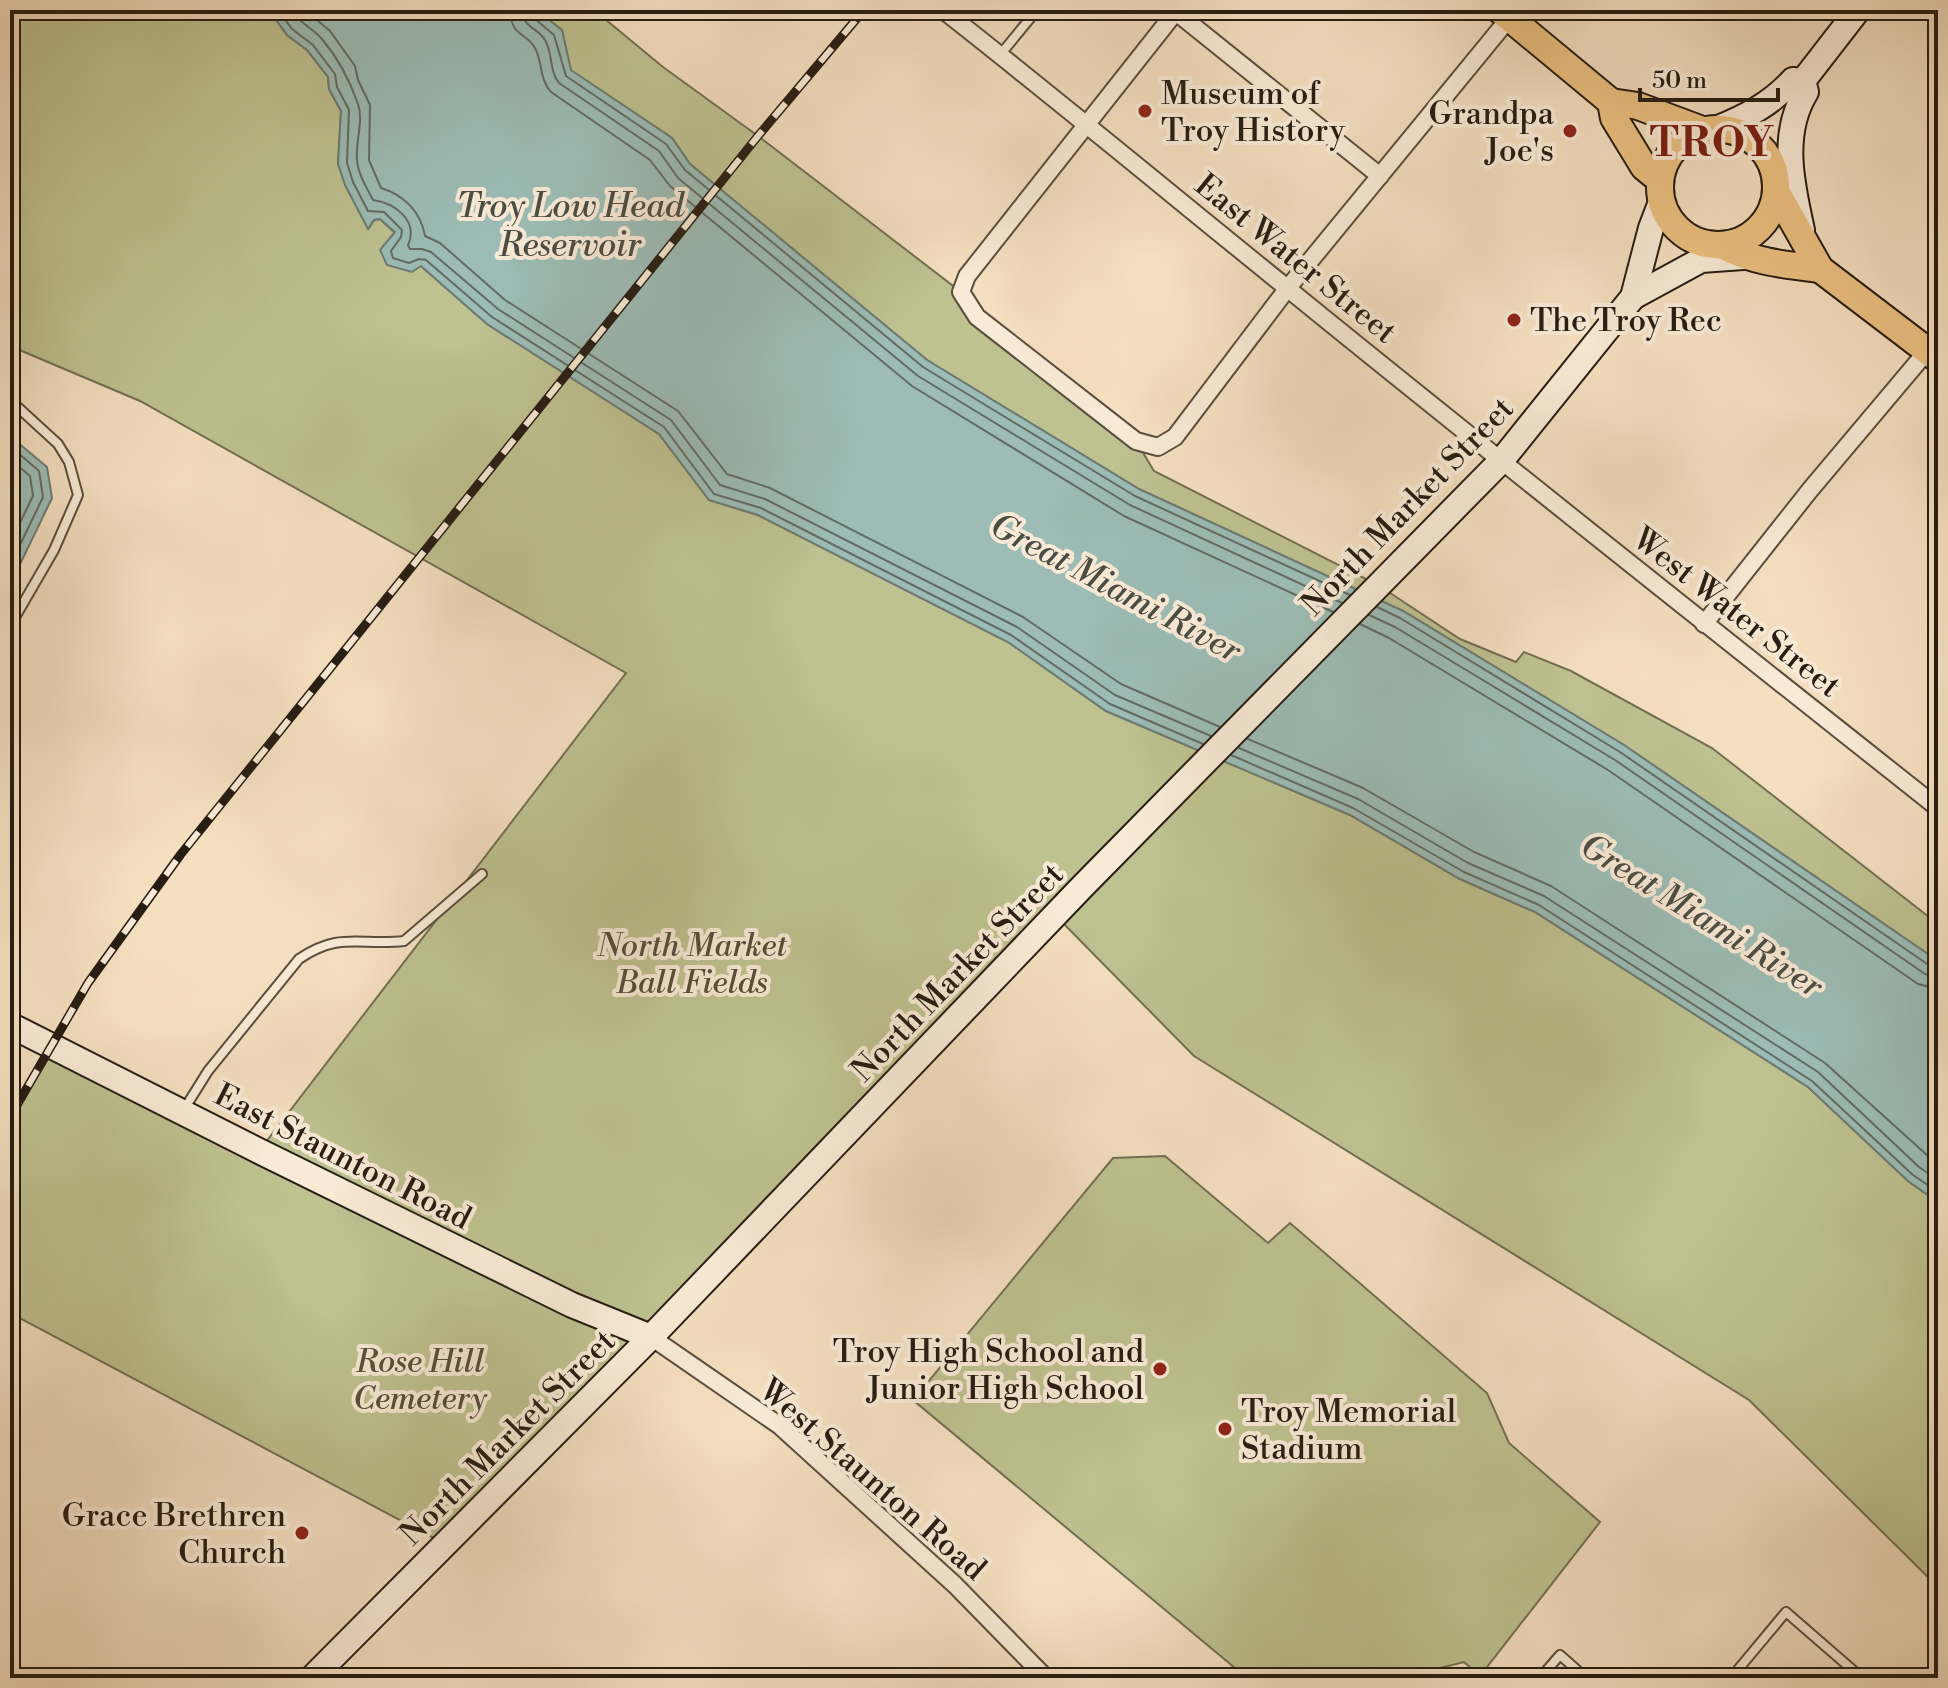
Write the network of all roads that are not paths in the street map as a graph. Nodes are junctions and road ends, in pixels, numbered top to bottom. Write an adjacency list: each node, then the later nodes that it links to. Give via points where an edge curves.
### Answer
1 (943, 10): 6 (street, East Water Street)
2 (1037, 10): 6 (lane)
3 (1858, 10): 7 (main road)
4 (1177, 11): 9 (street); 12 (street)
5 (1509, 13): 8 (main road); 12 (street)
6 (1000, 55): 9 (street, East Water Street)
7 (1803, 81): 10 (main road, via 1793,80 1779,97); 11 (main road, via 1806,92)
8 (1611, 102): 10 (main road); 13 (main road, via 1614,118)
9 (1089, 124): 19 (street, East Water Street); 19 (street, via 967,276 961,292 989,327 1136,441 1158,447 1175,437)
10 (1710, 130): 13 (main road, via 1673,150); 14 (main road, via 1736,132 1754,141 1768,156)
11 (1791, 140): 14 (main road, via 1780,160); 16 (main road, via 1791,172)
12 (1380, 176): 19 (street)
13 (1655, 183): 15 (main road); 15 (main road); 17 (main road, via 1669,219 1682,234)
14 (1776, 188): 16 (main road); 17 (main road, via 1765,223)
15 (1651, 228): 20 (main road)
16 (1805, 242): 18 (main road)
17 (1721, 252): 18 (main road); 20 (main road)
18 (1820, 269): 21 (main road)
19 (1287, 289): 23 (street, East Water Street)
20 (1633, 297): 23 (main road, North Market Street)
21 (1935, 349): 24 (street, via 1810,490)
22 (10, 400): 25 (lane, via 58,444 78,495 54,550)
23 (1502, 460): 24 (street, West Water Street); 30 (main road, North Market Street, via 1081,888)
24 (1704, 624): 26 (street, West Water Street)
25 (10, 626)
26 (1938, 808)
27 (482, 874): 29 (lane, via 404,941 349,939 299,959 208,1071)
28 (10, 1025): 29 (main road, East Staunton Road)
29 (183, 1111): 30 (main road, East Staunton Road, via 572,1305)
30 (651, 1337): 31 (main road, North Market Street); 32 (street, West Staunton Road, via 780,1426 955,1585)
31 (312, 1678)
32 (1046, 1678)
33 (1540, 1678): 34 (lane, via 1560,1655)
34 (1586, 1678)
35 (1731, 1678): 36 (lane, via 1786,1612)
36 (1862, 1678)

